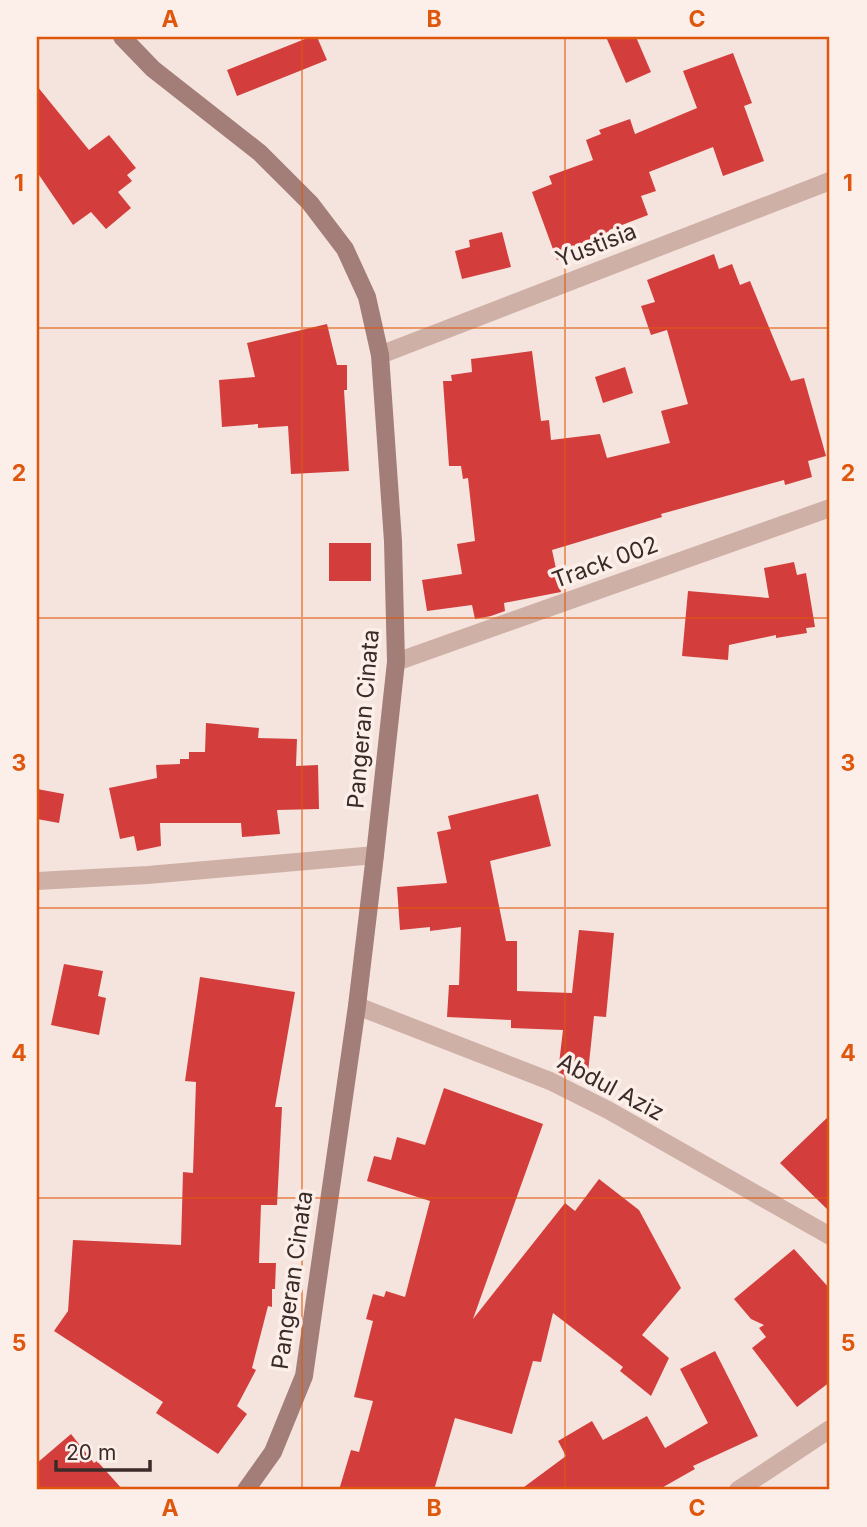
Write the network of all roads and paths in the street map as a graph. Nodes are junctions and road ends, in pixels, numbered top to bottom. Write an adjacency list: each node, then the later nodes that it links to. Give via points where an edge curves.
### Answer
1 (121, 37): 3 (street, Pangeran Cinata, via 153,69 260,153 310,203 345,249 367,297)
2 (830, 181): 3 (street, Yustisia)
3 (380, 355): 5 (street, Pangeran Cinata, via 392,516)
4 (830, 508): 5 (street, Track 002)
5 (396, 662): 6 (street, Pangeran Cinata)
6 (375, 855): 7 (street, via 148,876); 8 (street, Pangeran Cinata)
7 (37, 881)
8 (357, 1006): 9 (street, Abdul Aziz, via 550,1081); 11 (street, Pangeran Cinata, via 304,1376)
9 (830, 1236)
10 (830, 1429): 12 (street)
11 (253, 1489)
12 (738, 1490)

